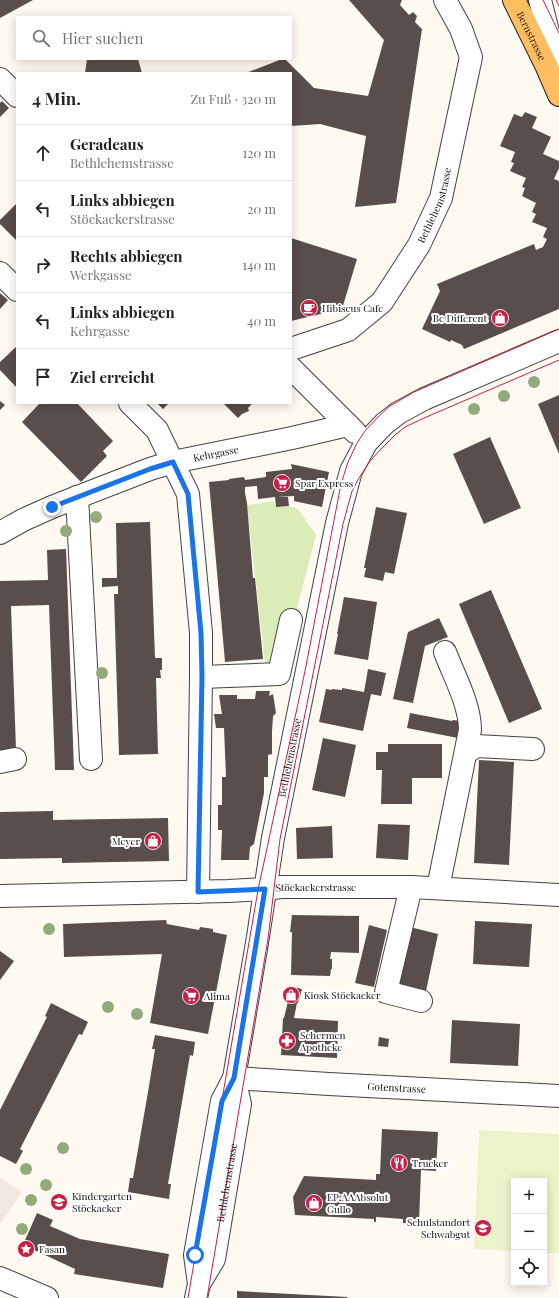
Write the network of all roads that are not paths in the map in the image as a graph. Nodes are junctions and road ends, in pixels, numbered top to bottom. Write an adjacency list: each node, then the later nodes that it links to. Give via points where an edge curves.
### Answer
1 (445, 0): 14 (street, Bethlehemstrasse, via 461,29 470,57 441,198 419,245 382,302 348,330)
2 (514, 0): 10 (main road, Bernstrasse)
3 (525, 0): 7 (main road, Bernstrasse)
4 (540, 0): 7 (street)
5 (553, 0): 6 (street)
6 (559, 10)
7 (558, 69)
8 (0, 79): 9 (street)
9 (16, 95)
10 (559, 95)
11 (0, 273): 12 (street)
12 (16, 289)
13 (559, 341): 18 (street, Bethlehemstrasse, via 413,404 384,424)
14 (292, 349)
15 (292, 369): 17 (street)
16 (131, 404): 19 (street, via 157,430)
17 (348, 424): 18 (street); 19 (street, Kehrgasse)
18 (366, 443): 30 (street, Bethlehemstrasse, via 352,471 337,523)
19 (173, 462): 20 (street, Kehrgasse); 24 (street, via 188,494 201,633)
20 (77, 497): 21 (street, Kehrgasse, via 28,518); 27 (street)
21 (0, 534)
22 (291, 620): 24 (street, via 279,674)
23 (445, 652): 26 (street, via 470,720)
24 (202, 677): 31 (street)
25 (533, 749): 26 (street, via 476,746)
26 (466, 753): 29 (street)
27 (91, 759)
28 (411, 887): 29 (street, Stöckackerstrasse); 30 (street, Stöckackerstrasse); 34 (street, via 386,992)
29 (438, 888): 32 (street, Stöckackerstrasse)
30 (265, 889): 31 (street, Stöckackerstrasse); 35 (street, Bethlehemstrasse)
31 (198, 892): 33 (street, Stöckackerstrasse)
32 (559, 895)
33 (0, 896)
34 (421, 1001)
35 (234, 1078): 36 (street, Gotenstrasse); 38 (street, Bethlehemstrasse, via 222,1101 195,1255)
36 (559, 1096)
37 (0, 1278): 39 (street)
38 (198, 1291)
39 (47, 1298)

